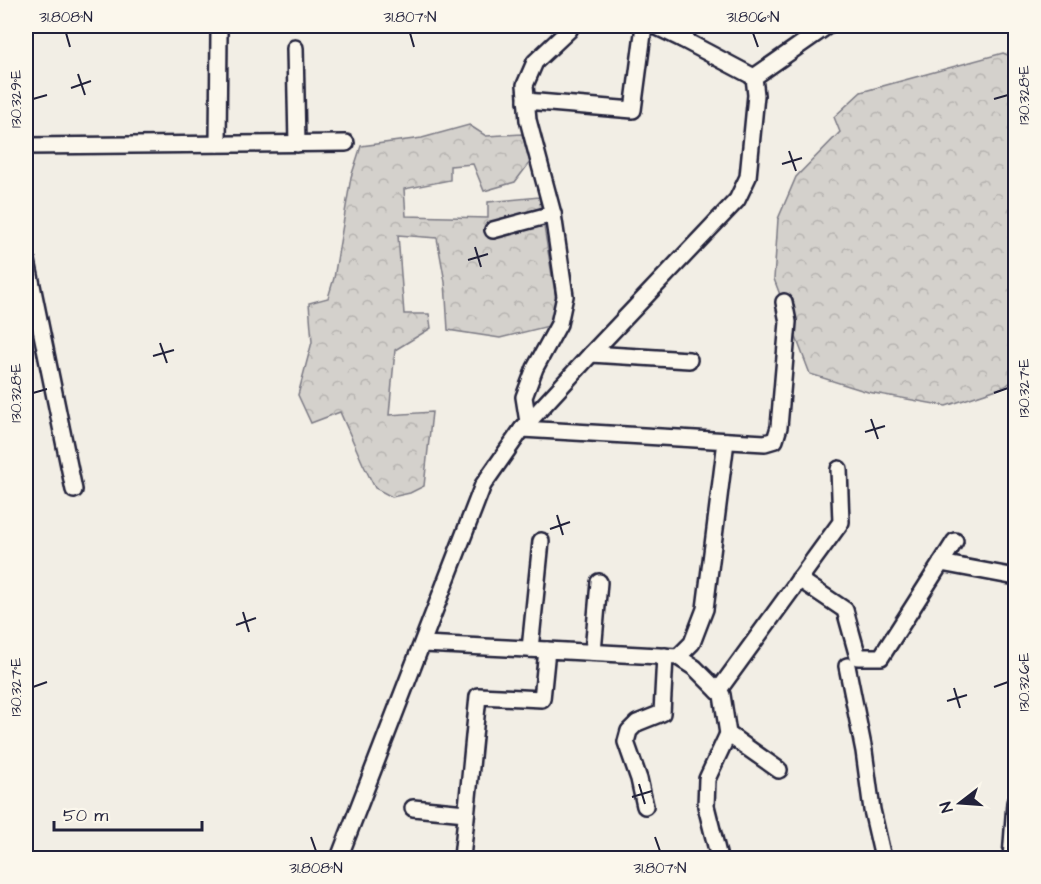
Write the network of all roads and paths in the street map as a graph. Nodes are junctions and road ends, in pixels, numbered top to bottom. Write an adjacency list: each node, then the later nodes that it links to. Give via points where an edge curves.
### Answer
1 (571, 26): 9 (street, via 535,62 525,86)
2 (644, 26): 9 (street, via 633,110)
3 (655, 26): 5 (street)
4 (827, 26): 8 (street)
5 (686, 32): 8 (street)
6 (219, 33): 11 (street)
7 (295, 48): 12 (street)
8 (754, 77): 18 (street, via 756,95 748,177 737,200)
9 (526, 101): 14 (street)
10 (346, 143): 12 (street)
11 (218, 144): 12 (street); 13 (street)
12 (297, 144)
13 (26, 146)
14 (553, 214): 15 (street); 20 (street, via 565,296 560,324 524,397)
15 (492, 230)
16 (26, 256): 23 (street)
17 (784, 302): 21 (street, via 788,322 775,440)
18 (591, 354): 19 (street); 20 (street)
19 (690, 360)
20 (525, 425): 21 (street); 30 (street, via 483,485)
21 (726, 441): 34 (street, via 705,609 692,643)
22 (838, 469): 28 (street, via 841,522)
23 (74, 490)
24 (541, 541): 31 (street)
25 (956, 541): 26 (street)
26 (941, 563): 27 (street); 28 (street, via 881,657 858,657 845,610)
27 (1016, 577)
28 (800, 579): 36 (street)
29 (599, 582): 33 (street)
30 (423, 644): 31 (street); 43 (street)
31 (530, 649): 32 (street)
32 (547, 650): 33 (street); 42 (street, via 542,699 478,696)
33 (593, 652): 34 (street)
34 (672, 656): 36 (street, via 695,668); 40 (street, via 662,713 636,723 626,742)
35 (847, 666): 46 (street)
36 (718, 691): 37 (street)
37 (728, 734): 38 (street); 45 (street, via 708,779 706,806)
38 (779, 770)
39 (1015, 803): 47 (street)
40 (645, 806)
41 (413, 808): 42 (street)
42 (466, 813): 44 (street)
43 (339, 858)
44 (462, 858)
45 (719, 858)
46 (883, 858)
47 (1011, 858)

